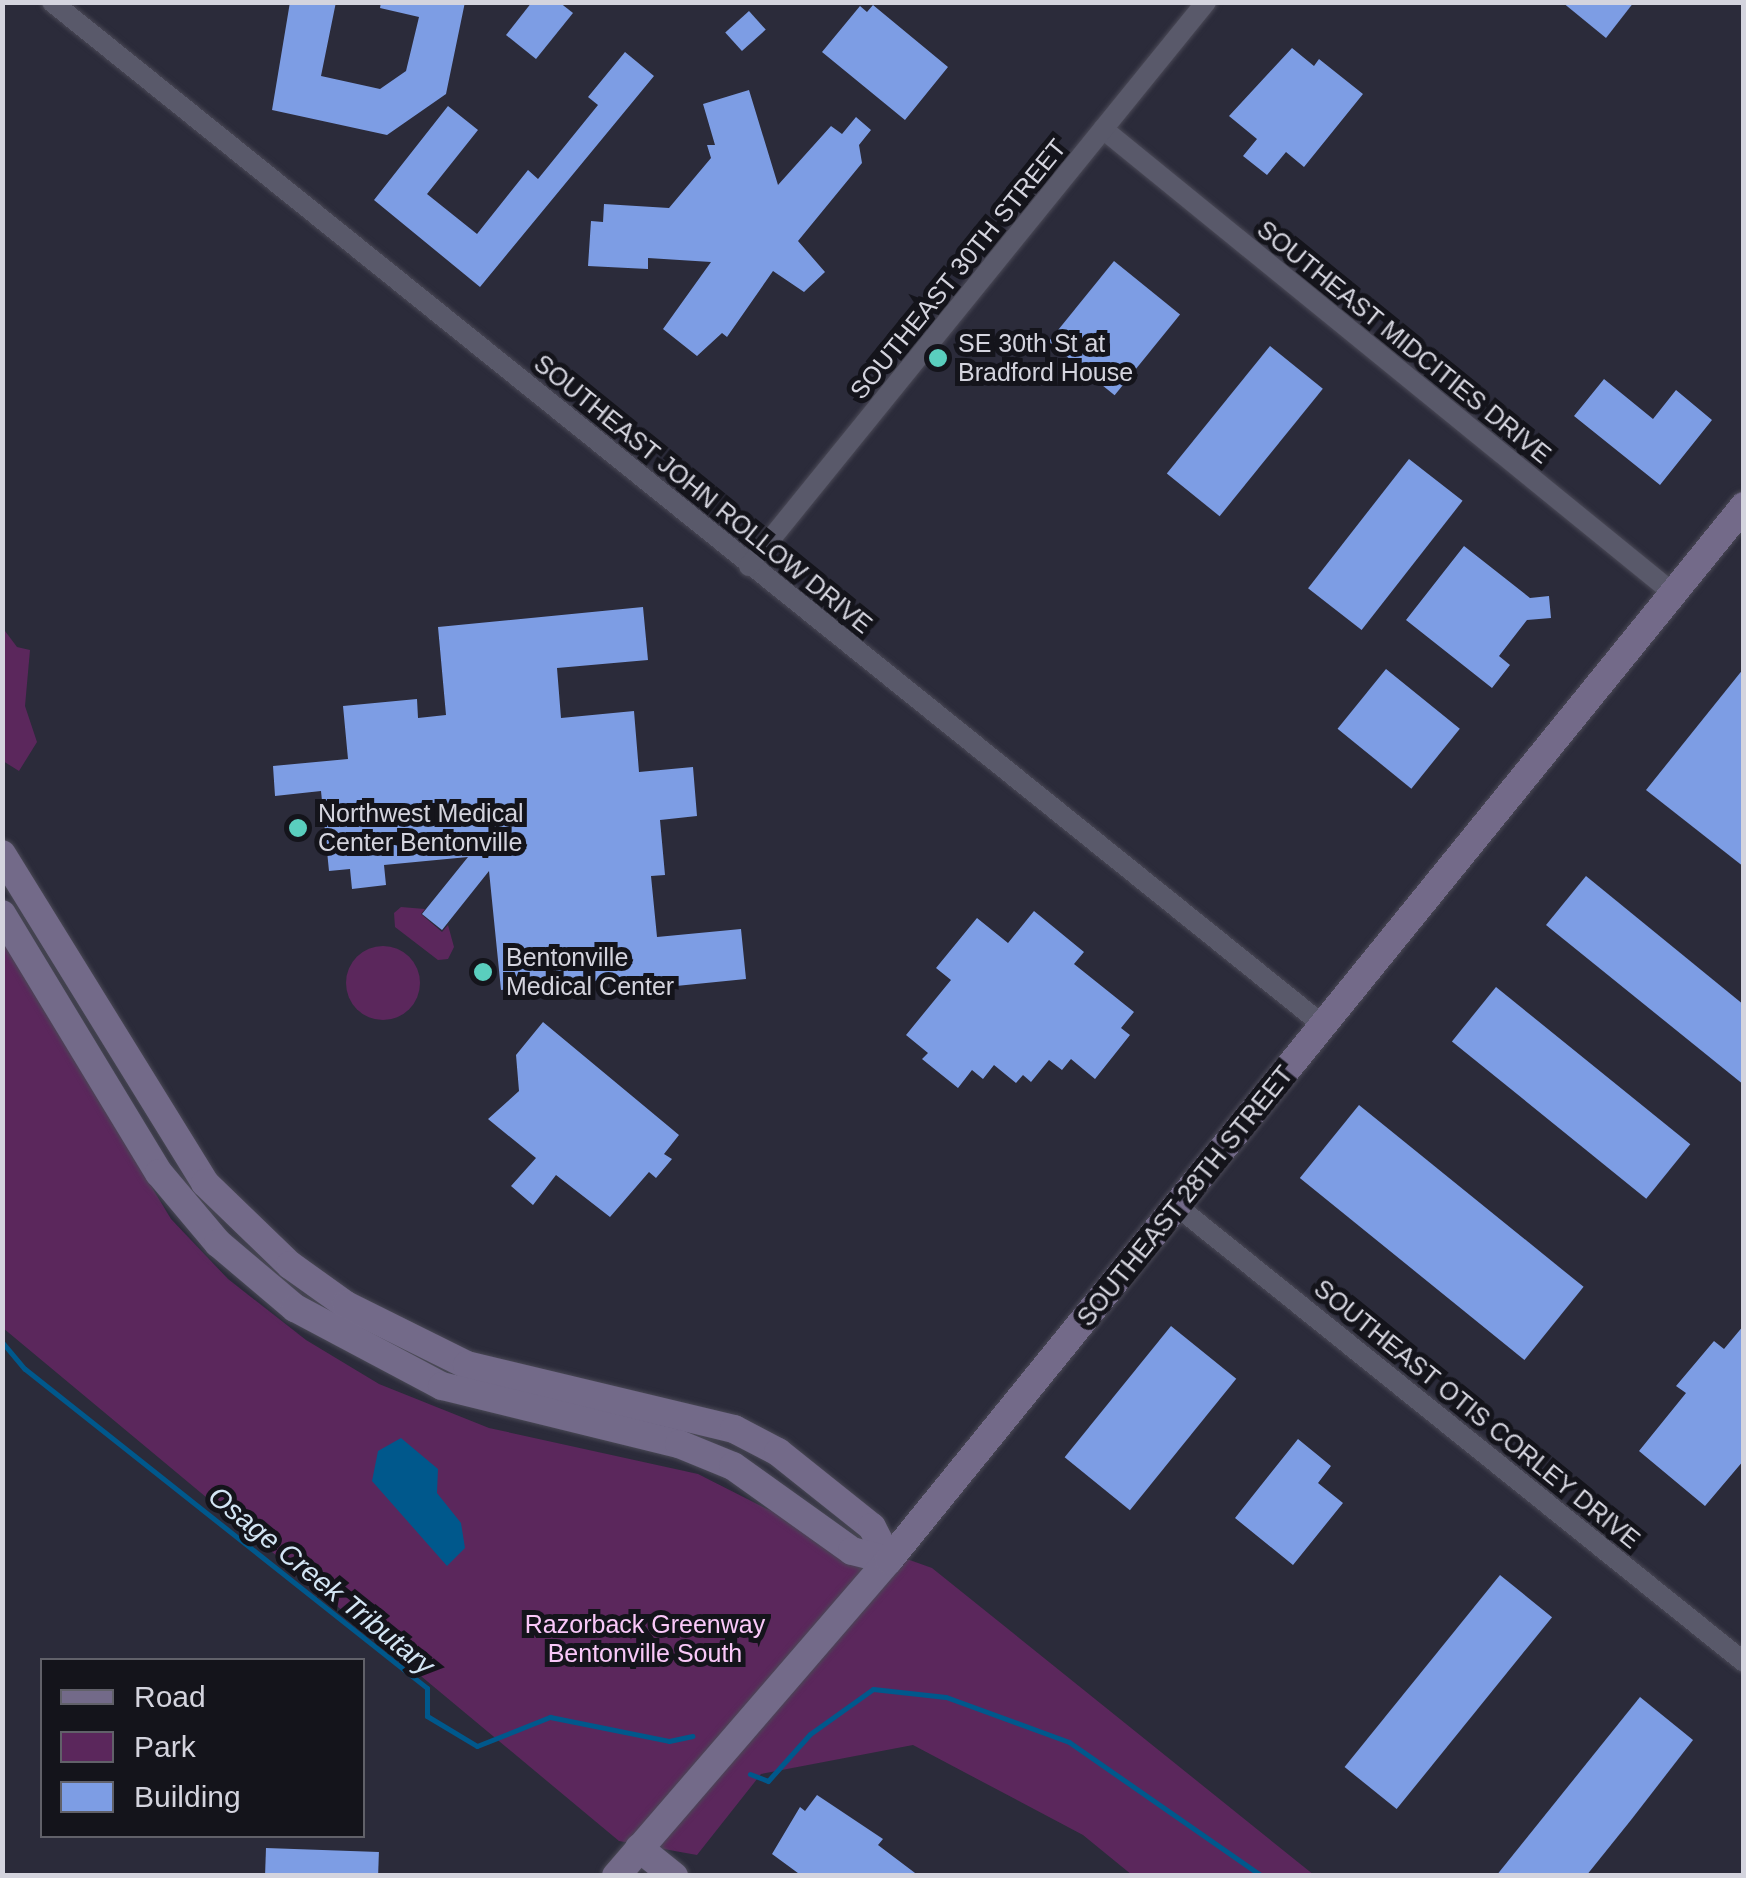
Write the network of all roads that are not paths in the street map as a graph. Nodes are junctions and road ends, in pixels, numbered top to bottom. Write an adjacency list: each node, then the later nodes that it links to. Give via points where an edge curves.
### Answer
1 (52, 2): 5 (street, SOUTHEAST JOHN ROLLOW DRIVE)
2 (1206, 2): 3 (street, SOUTHEAST 30TH STREET)
3 (1103, 129): 5 (street, SOUTHEAST 30TH STREET); 6 (street, SOUTHEAST MIDCITIES DRIVE)
4 (1744, 506): 6 (main road, SOUTHEAST 28TH STREET)
5 (749, 566): 9 (street, SOUTHEAST JOHN ROLLOW DRIVE)
6 (1673, 593): 9 (main road, SOUTHEAST 28TH STREET)
7 (2, 854): 11 (main road, via 205,1183 290,1266 346,1306 467,1365 734,1429 778,1452 859,1516)
8 (2, 914): 11 (main road, via 159,1174 218,1242 296,1308 442,1386 679,1444 733,1466 852,1552)
9 (1323, 1024): 10 (main road, SOUTHEAST 28TH STREET)
10 (1178, 1206): 11 (main road, SOUTHEAST 28TH STREET); 12 (street, SOUTHEAST OTIS CORLEY DRIVE)
11 (889, 1560): 13 (main road, SOUTHEAST 28TH STREET)
12 (1744, 1662)
13 (639, 1848): 14 (main road, SOUTHEAST 28TH STREET); 15 (main road)
14 (616, 1876)
15 (674, 1876)

